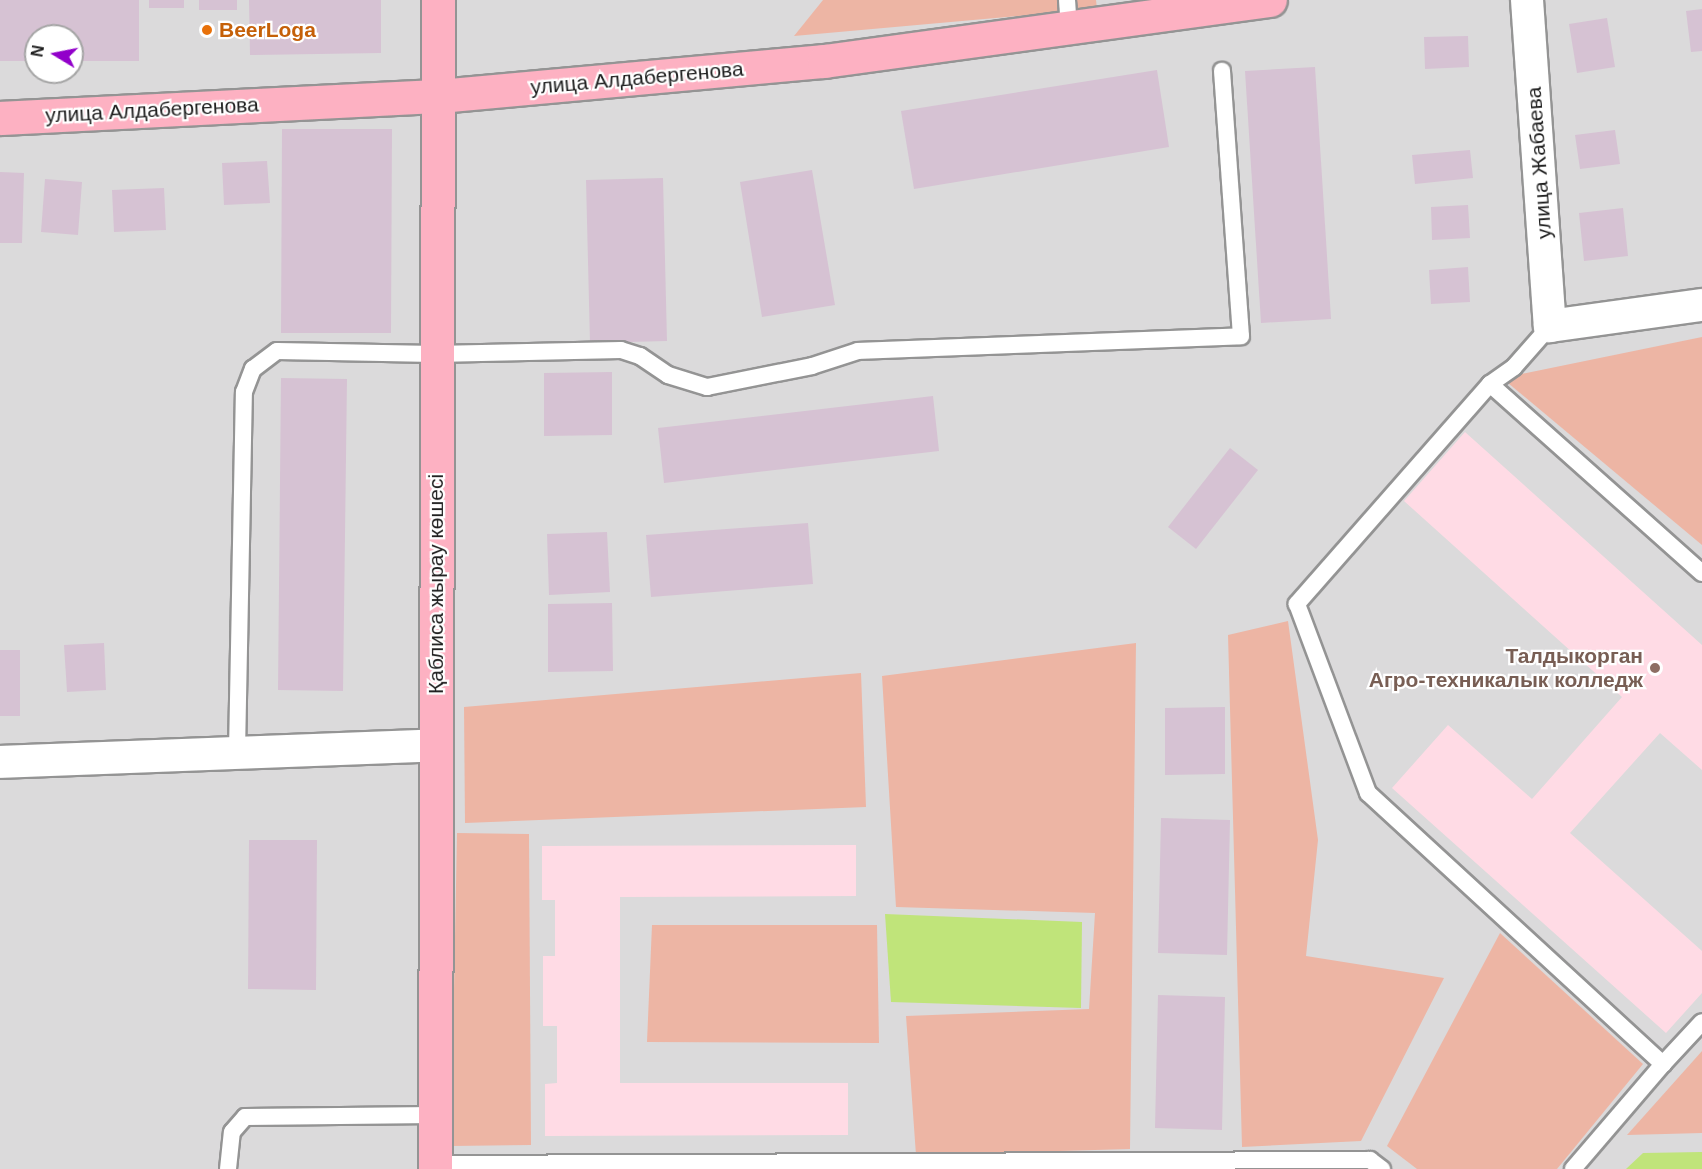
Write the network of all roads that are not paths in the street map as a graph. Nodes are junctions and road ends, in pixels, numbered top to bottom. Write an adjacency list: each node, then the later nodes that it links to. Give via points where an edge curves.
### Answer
1 (438, 0): 6 (street, Қаблиса жырау көшесі)
2 (1270, 0): 4 (street, улица Алдабергенова)
3 (1527, 0): 9 (street, улица Жабаева)
4 (1068, 14): 6 (street, улица Алдабергенова, via 824,61)
5 (1222, 71): 10 (lane, via 1241,336 858,351 812,366 707,387 668,375 640,356 621,350)
6 (439, 96): 7 (street, улица Алдабергенова); 10 (street, Қаблиса жырау көшесі)
7 (0, 118)
8 (1702, 305): 9 (street)
9 (1550, 326): 11 (lane, via 1515,367)
10 (435, 354): 13 (street, Қаблиса жырау көшесі); 14 (lane, via 277,351 253,369 244,392)
11 (1490, 384): 12 (lane); 17 (lane, via 1297,604 1368,793)
12 (1702, 573)
13 (436, 745): 14 (street); 18 (street, Қаблиса жырау көшесі)
14 (237, 752): 15 (street)
15 (0, 762)
16 (1702, 1022): 17 (lane)
17 (1663, 1064): 22 (lane)
18 (435, 1115): 19 (street, Қаблиса жырау көшесі); 20 (lane, via 245,1117 231,1132)
19 (435, 1167): 21 (lane, via 1370,1160)
20 (228, 1169)
21 (1382, 1169)
22 (1573, 1169)

